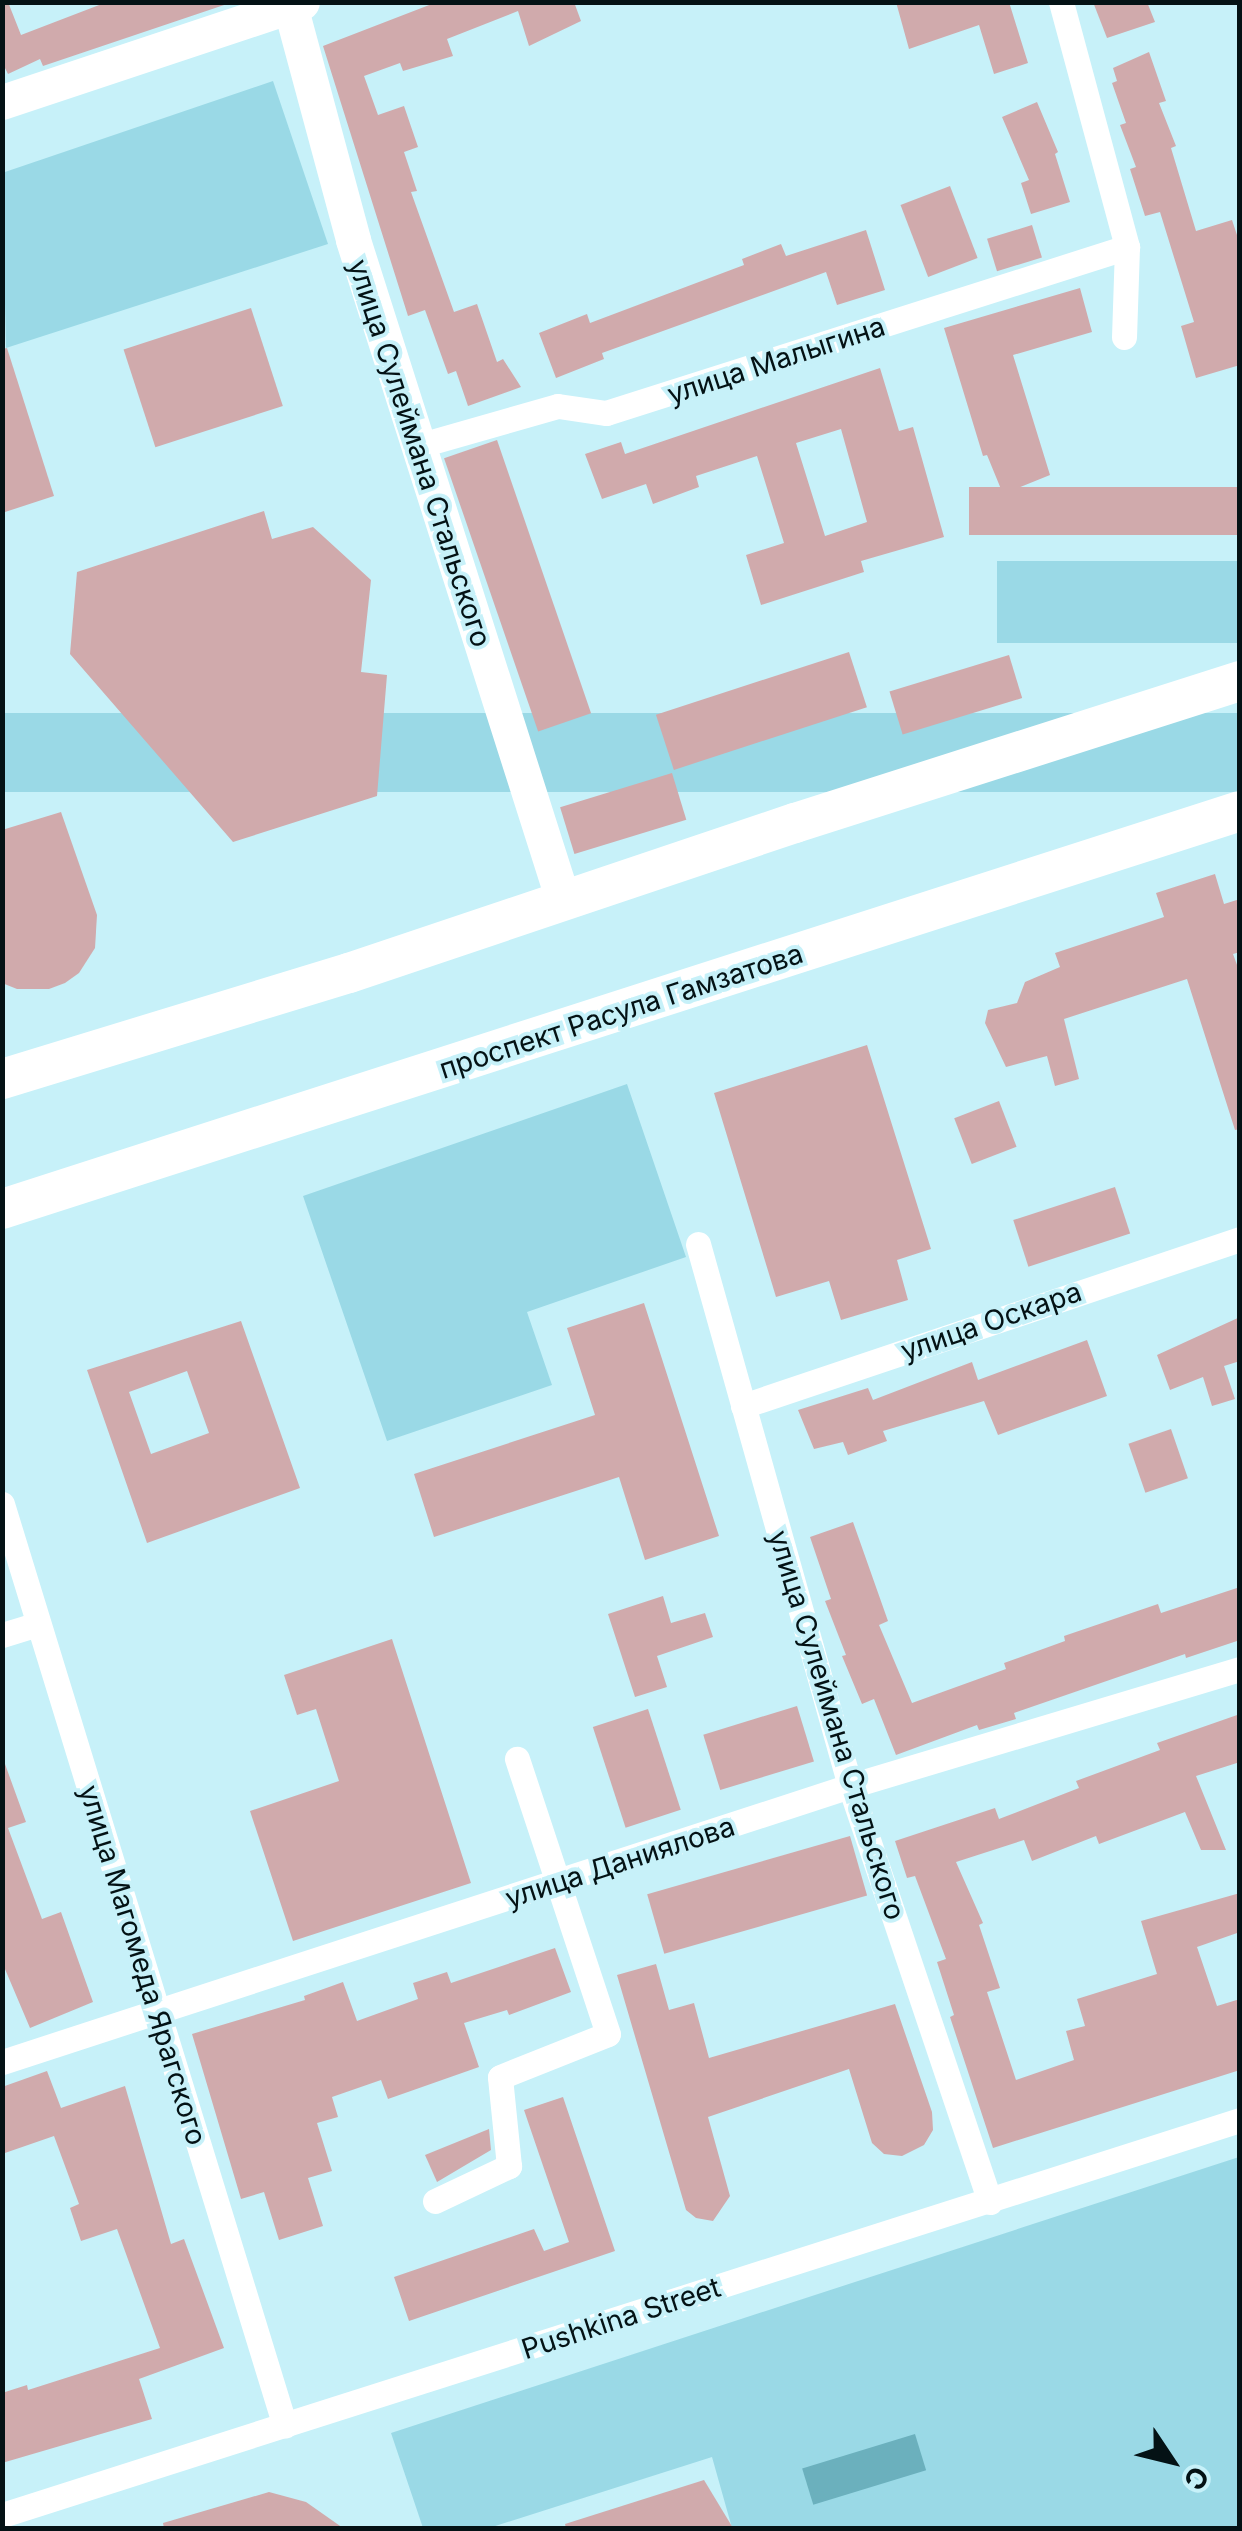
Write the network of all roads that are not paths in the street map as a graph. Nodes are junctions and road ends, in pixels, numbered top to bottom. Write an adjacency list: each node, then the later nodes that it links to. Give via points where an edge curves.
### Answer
1 (1061, 2): 4 (street)
2 (294, 4): 3 (main road); 6 (main road, улица Сулеймана Стальского, via 351,221); 9 (main road, улица Сулеймана Стальского, via 352,240)
3 (2, 102)
4 (1127, 247): 5 (street); 6 (street, улица Малыгина, via 606,413 558,406)
5 (1124, 337)
6 (422, 445): 9 (main road, улица Сулеймана Стальского)
7 (1240, 682): 9 (main road)
8 (1240, 811): 11 (main road, проспект Расула Гамзатова)
9 (565, 899): 10 (main road)
10 (2, 1079)
11 (2, 1209)
12 (1240, 1238): 14 (street, улица Оскара)
13 (698, 1244): 14 (street, улица Сулеймана Стальского)
14 (743, 1406): 20 (street, улица Сулеймана Стальского)
15 (2, 1504): 16 (street, улица Магомеда Ярагского)
16 (38, 1624): 17 (street); 22 (street, улица Магомеда Ярагского)
17 (2, 1636)
18 (1240, 1670): 20 (street, улица Даниялова)
19 (517, 1759): 21 (street)
20 (850, 1786): 21 (street, улица Даниялова); 26 (street, улица Сулеймана Стальского)
21 (558, 1882): 22 (street, улица Даниялова, via 286,1981); 25 (street, via 608,2034 500,2077 510,2166)
22 (158, 2014): 23 (street, улица Даниялова); 27 (street, улица Магомеда Ярагского)
23 (2, 2062)
24 (1240, 2120): 26 (street, Pushkina Street)
25 (436, 2201)
26 (990, 2202): 27 (street, Pushkina Street)
27 (286, 2426): 28 (street, Pushkina Street)
28 (2, 2515)

